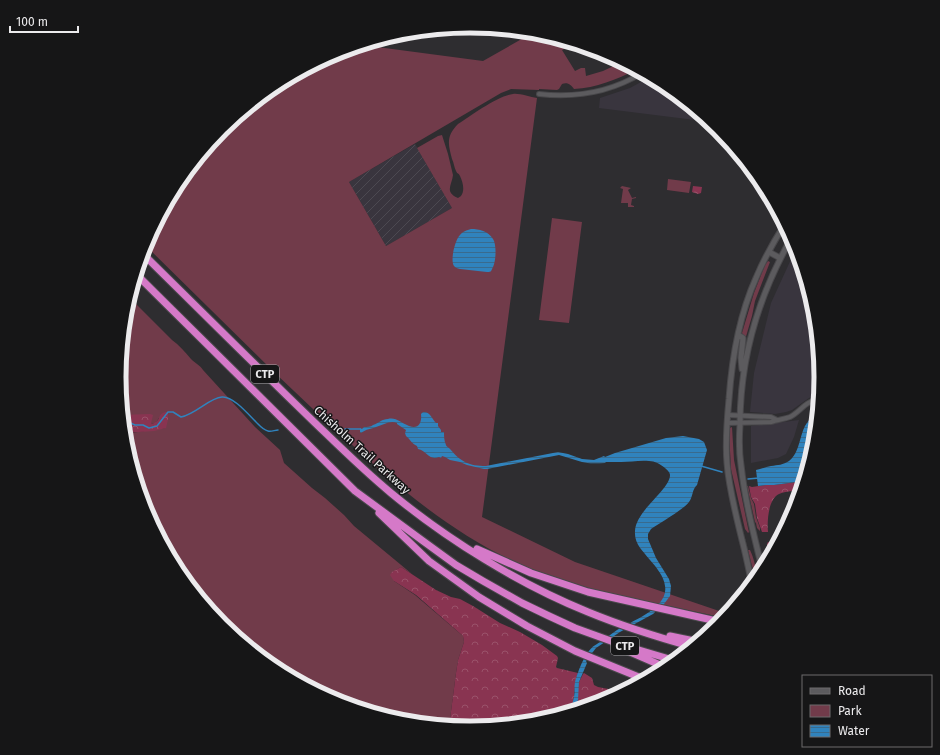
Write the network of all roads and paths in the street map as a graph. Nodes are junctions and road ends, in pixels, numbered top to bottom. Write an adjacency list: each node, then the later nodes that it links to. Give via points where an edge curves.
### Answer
1 (636, 76): 2 (street, via 604,90 573,95)
2 (539, 94)
3 (781, 230): 5 (street)
4 (788, 245): 7 (street)
5 (769, 252): 7 (street); 9 (street, via 747,301)
6 (147, 258): 18 (highway, Chisholm Trail Parkway / CTP, via 356,462 391,493)
7 (780, 258): 10 (street, via 757,312)
8 (140, 278): 17 (highway, CTP)
9 (738, 335): 10 (street, via 743,338); 12 (street)
10 (743, 376): 13 (street)
11 (814, 400): 14 (street, via 793,415)
12 (728, 415): 13 (street); 15 (street)
13 (740, 415): 14 (street, via 771,417); 16 (street)
14 (777, 420): 16 (street)
15 (727, 423): 16 (street); 20 (street, via 729,479)
16 (740, 423): 19 (street, via 740,456 744,486)
17 (355, 491): 22 (highway, CTP, via 456,565 522,603); 28 (highway, via 429,561 479,597 575,651)
18 (455, 540): 21 (highway, via 559,583); 23 (highway, Chisholm Trail Parkway / CTP, via 518,578 567,603)
19 (761, 562)
20 (750, 577)
21 (714, 621)
22 (575, 628): 26 (highway, CTP); 27 (highway)
23 (638, 631): 24 (highway); 25 (highway, Chisholm Trail Parkway / CTP)
24 (692, 641)
25 (687, 645)
26 (669, 659)
27 (660, 665)
28 (639, 677)

